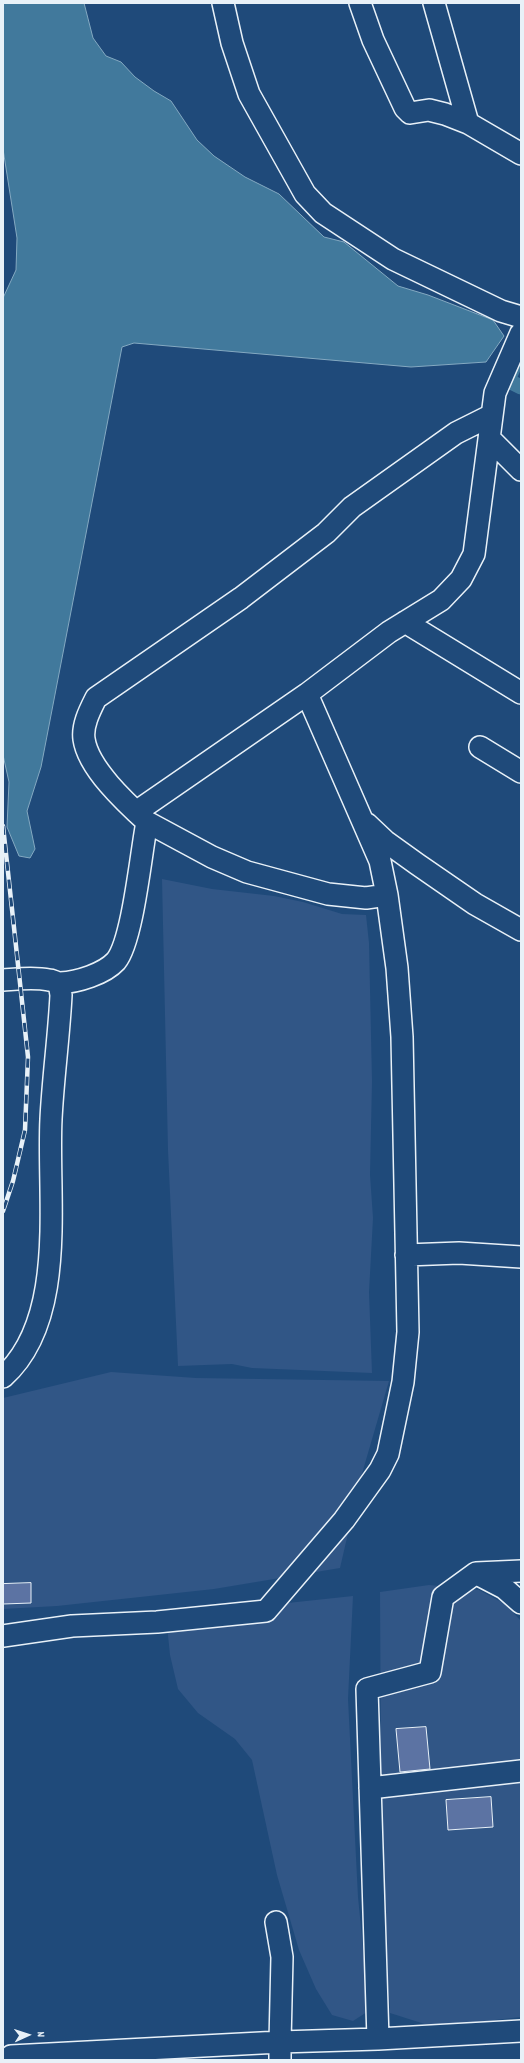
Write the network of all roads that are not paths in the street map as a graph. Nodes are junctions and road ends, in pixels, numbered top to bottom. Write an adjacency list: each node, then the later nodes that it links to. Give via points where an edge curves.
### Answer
1 (223, 3): 6 (street, via 248,94 305,194 323,214 393,258 501,311)
2 (360, 3): 4 (street, via 373,40 405,108 410,113 429,110)
3 (434, 3): 4 (street)
4 (468, 123): 5 (street)
5 (521, 154)
6 (521, 316)
7 (520, 336): 8 (street, via 495,393)
8 (492, 415): 9 (street); 16 (street, via 456,433 352,507 326,533 241,598 96,698 87,717 84,739 90,757 107,781)
9 (490, 439): 10 (street); 11 (street, via 474,554 461,579 441,600)
10 (521, 470)
11 (405, 622): 12 (street); 13 (street)
12 (521, 693)
13 (307, 694): 16 (street); 17 (street)
14 (480, 747): 15 (street)
15 (521, 772)
16 (141, 817): 18 (street, via 212,857 247,872 328,894 366,898); 21 (street, via 133,909 116,960 106,970)
17 (360, 817): 18 (street, via 380,861); 19 (street, via 385,841 417,864 475,904)
18 (387, 895): 22 (street, via 397,968 402,1037)
19 (521, 930)
20 (3, 980): 21 (street, via 49,980)
21 (59, 983): 24 (street, via 61,995 51,1120 47,1290 38,1324 28,1344 16,1365)
22 (406, 1255): 23 (street, via 459,1252); 28 (street, via 406,1356 388,1454 380,1470 344,1520 266,1611 157,1622 72,1626)
23 (521, 1257)
24 (3, 1377)
25 (521, 1571): 26 (street)
26 (476, 1573): 27 (street, via 504,1588); 30 (street, via 443,1597 430,1672 367,1689)
27 (521, 1603)
28 (3, 1636)
29 (521, 1770): 30 (street)
30 (370, 1788): 33 (street)
31 (276, 1922): 34 (street, via 282,1957)
32 (521, 2031): 33 (street)
33 (378, 2039): 34 (street)
34 (280, 2051): 35 (street, via 11,2056)
35 (11, 2060)

